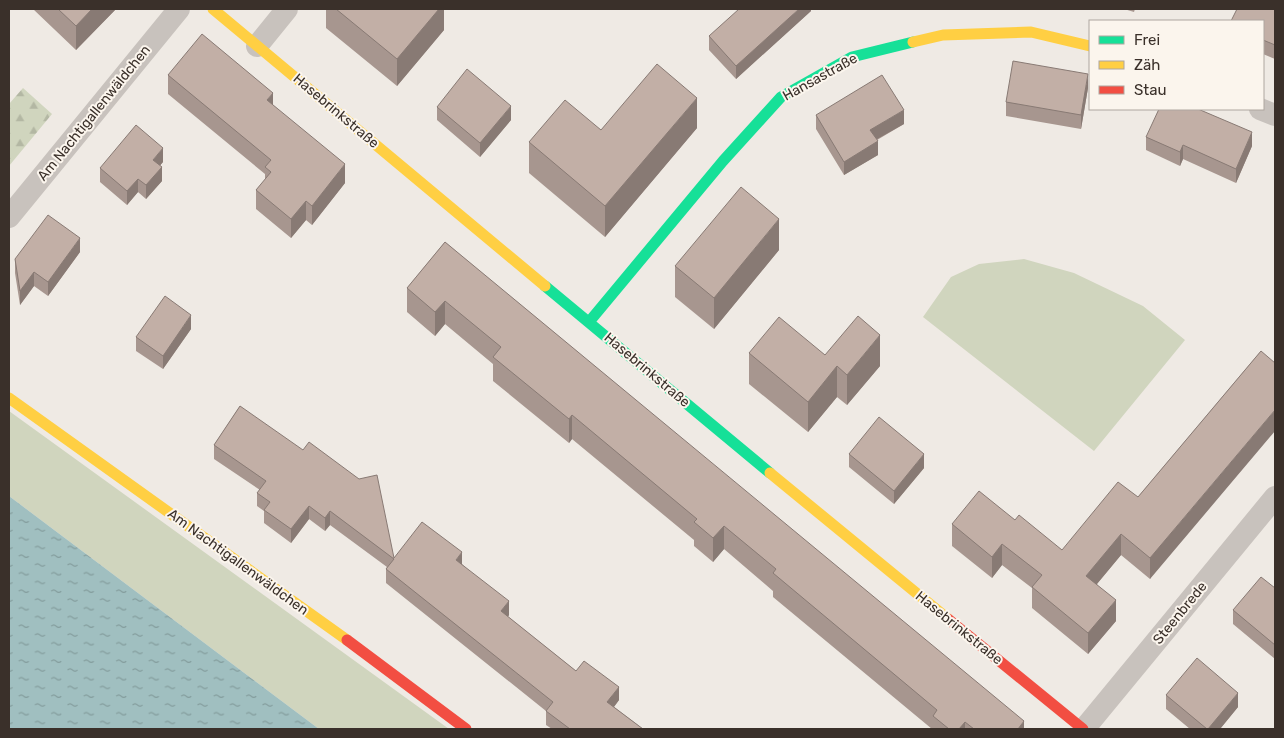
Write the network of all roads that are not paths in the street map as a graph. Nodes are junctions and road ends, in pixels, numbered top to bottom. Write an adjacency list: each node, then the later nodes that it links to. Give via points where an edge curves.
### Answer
1 (180, 9): 8 (street, Am Nachtigallenwäldchen)
2 (213, 9): 4 (street, Hasebrinkstraße)
3 (287, 9): 4 (street)
4 (257, 46): 9 (street, Hasebrinkstraße)
5 (1089, 46): 9 (street, Hansastraße, via 1031,32 943,35 852,57 781,97)
6 (1262, 110): 7 (street)
7 (1275, 115)
8 (9, 217)
9 (589, 322): 13 (street, Hasebrinkstraße)
10 (9, 398): 12 (street, Am Nachtigallenwäldchen)
11 (1275, 497): 13 (street, Steenbrede)
12 (466, 729)
13 (1084, 729)

